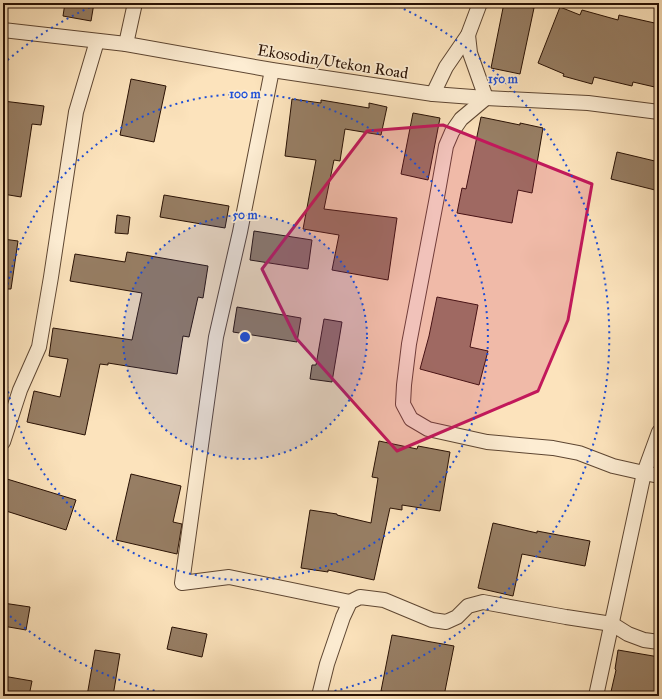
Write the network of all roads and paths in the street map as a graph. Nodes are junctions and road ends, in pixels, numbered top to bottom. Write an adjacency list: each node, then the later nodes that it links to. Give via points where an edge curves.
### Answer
1 (135, 3): 6 (street)
2 (480, 3): 4 (street)
3 (3, 30): 5 (street, Ekosodin/Utekon Road)
4 (468, 35): 8 (street, via 446,67); 9 (street, via 470,53)
5 (97, 41): 6 (street, Ekosodin/Utekon Road); 12 (street, via 76,112 39,347 20,390)
6 (126, 44): 7 (street, Ekosodin/Utekon Road)
7 (272, 70): 8 (street, Ekosodin/Utekon Road); 15 (street, via 216,337 182,583 229,577)
8 (433, 94): 9 (street, Ekosodin/Utekon Road)
9 (486, 98): 10 (street, Ekosodin/Utekon Road, via 588,103); 13 (street, via 461,119 446,146 409,344 403,404 411,419 428,429 488,442 579,453 613,466)
10 (659, 112)
11 (659, 432): 13 (street)
12 (3, 442)
13 (644, 473): 14 (street); 16 (street)
14 (659, 476)
15 (350, 602): 16 (street, via 360,597 384,600 432,620 446,622 457,617 468,606 483,602); 18 (street, via 327,664)
16 (612, 624): 17 (street, via 628,634); 19 (street)
17 (659, 642)
18 (319, 696)
19 (596, 696)

